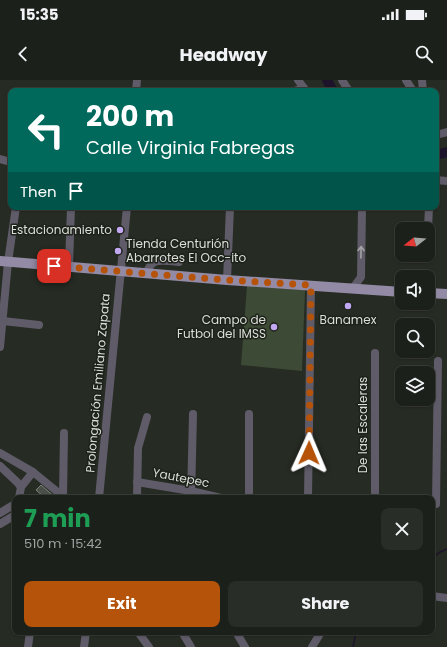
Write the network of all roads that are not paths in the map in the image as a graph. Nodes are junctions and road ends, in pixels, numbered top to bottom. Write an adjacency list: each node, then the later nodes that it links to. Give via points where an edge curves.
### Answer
1 (15, 210): 8 (street)
2 (71, 210): 10 (street)
3 (127, 210): 11 (street, Prolongación Emiliano Zapata)
4 (230, 210): 14 (street)
5 (362, 210): 13 (street, one-way to 5)
6 (429, 210): 7 (street)
7 (428, 222)
8 (4, 262): 10 (main road); 21 (street)
9 (179, 262): 12 (street, via 152,263)
10 (69, 267): 11 (main road)
11 (121, 271): 12 (main road); 39 (street, Prolongación Emiliano Zapata)
12 (147, 273): 14 (main road)
13 (361, 277): 16 (street); 17 (street)
14 (226, 280): 15 (main road)
15 (311, 285): 16 (main road); 42 (street)
16 (353, 288): 17 (main road)
17 (366, 289): 18 (main road)
18 (395, 291)
19 (435, 293): 20 (main road)
20 (447, 294)
21 (3, 321): 22 (street); 23 (street)
22 (39, 325)
23 (0, 347)
24 (375, 353): 43 (street, De las Escaleras)
25 (438, 361): 44 (street)
26 (193, 414): 35 (street)
27 (248, 414): 41 (street)
28 (147, 417): 33 (street, via 138,448)
29 (64, 433): 38 (street)
30 (0, 453): 32 (street)
31 (0, 466): 34 (street)
32 (33, 472): 34 (street); 37 (street)
33 (137, 482): 35 (street, Yautepec); 40 (street)
34 (21, 487): 36 (street)
35 (191, 494)
36 (20, 495)
37 (62, 495)
38 (64, 495)
39 (99, 495)
40 (137, 495)
41 (249, 495)
42 (308, 495)
43 (375, 495)
44 (434, 495)
45 (12, 506): 46 (street)
46 (0, 513)
47 (12, 517): 48 (street)
48 (0, 524)
49 (435, 596): 50 (street)
50 (447, 598)
51 (30, 635): 57 (street)
52 (86, 635): 58 (street)
53 (140, 635): 59 (street)
54 (184, 635): 60 (street)
55 (238, 635): 61 (street)
56 (319, 635): 62 (street)
57 (28, 647)
58 (84, 647)
59 (149, 647)
60 (191, 647)
61 (245, 647)
62 (312, 647)

